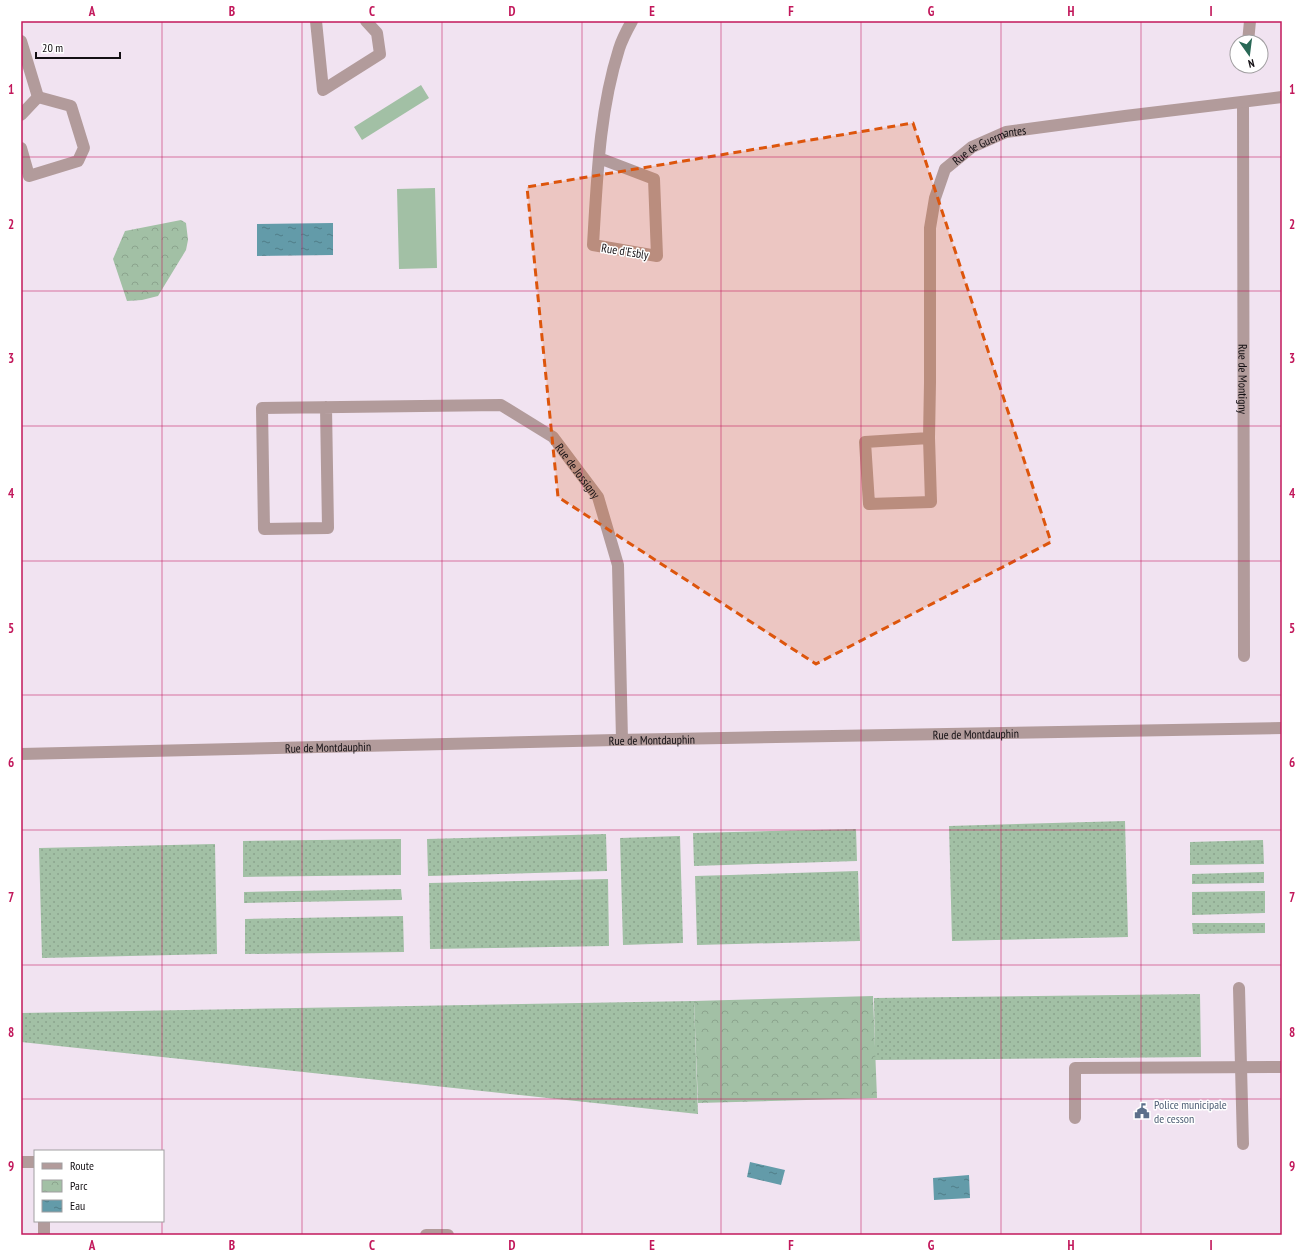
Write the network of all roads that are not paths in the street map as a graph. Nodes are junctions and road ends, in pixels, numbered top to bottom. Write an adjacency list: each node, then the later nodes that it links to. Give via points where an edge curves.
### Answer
1 (316, 21): 2 (street, via 323,90 380,54 377,33)
2 (366, 21)
3 (632, 21): 12 (street, Rue d'Esbly, via 620,48 608,93)
4 (1250, 21): 5 (street)
5 (1249, 34)
6 (21, 41): 7 (street)
7 (38, 97): 10 (street); 11 (street, via 71,106 84,148 78,161 30,176)
8 (1282, 97): 9 (street, Rue de Guermantes)
9 (1243, 102): 14 (street, Rue de Guermantes, via 1006,132 972,147 946,169 935,198 930,228); 15 (street, Rue de Montigny)
10 (21, 115)
11 (21, 148)
12 (599, 158): 12 (street, Rue d'Esbly, via 593,245 657,256 654,179)
13 (326, 406): 13 (street, Rue de Jossigny, via 262,408 264,529 328,528); 17 (street, Rue de Jossigny, via 501,404 553,437 598,497 618,565)
14 (929, 438): 14 (street, Rue de Guermantes, via 930,502 868,504 865,442)
15 (1244, 656)
16 (1282, 728): 17 (street, Rue de Montdauphin)
17 (622, 740): 18 (street, Rue de Montdauphin)
18 (21, 754)
19 (1239, 988): 20 (street)
20 (1241, 1068): 21 (street); 22 (street, via 1075,1068); 23 (street)
21 (1282, 1068)
22 (1076, 1118)
23 (1243, 1144)
24 (21, 1162): 25 (street)
25 (34, 1162)
26 (44, 1222): 27 (street)
27 (44, 1235)
28 (426, 1235): 29 (street)
29 (448, 1235)

